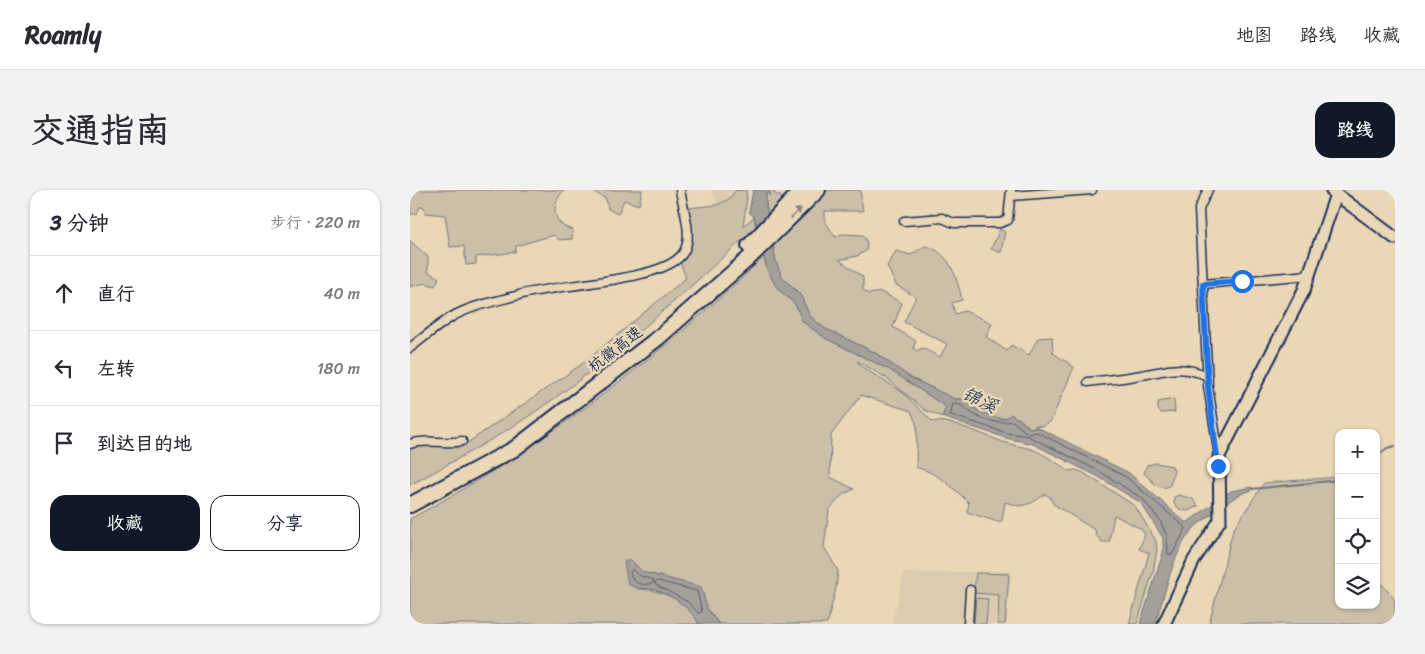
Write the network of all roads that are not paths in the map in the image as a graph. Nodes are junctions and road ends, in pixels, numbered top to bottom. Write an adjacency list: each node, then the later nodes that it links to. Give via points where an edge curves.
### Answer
1 (680, 190): 13 (street, via 688,238 683,254 677,260 649,273 522,294 471,310 451,317)
2 (802, 190): 10 (highway, 杭徽高速)
3 (818, 190): 10 (highway, 杭徽高速, one-way to 3)
4 (1092, 190): 7 (street)
5 (1208, 190): 12 (street, via 1200,209)
6 (1334, 192): 9 (street); 11 (street)
7 (1011, 193): 8 (street, via 1008,220 1000,223 954,223 942,218)
8 (904, 221)
9 (1395, 238)
10 (746, 255): 19 (highway, 杭徽高速, via 652,334 512,443); 20 (highway, 杭徽高速, via 658,338 514,449)
11 (1310, 275): 12 (street); 18 (street)
12 (1203, 284): 14 (street)
13 (410, 348)
14 (1208, 376): 15 (street, via 1186,368 1172,368); 18 (street)
15 (1088, 382)
16 (462, 441): 17 (street, via 449,444 425,440)
17 (410, 444)
18 (1219, 456): 23 (street, via 1221,513 1216,527 1194,560)
19 (410, 496)
20 (410, 505)
21 (970, 590): 22 (street)
22 (968, 624)
23 (1164, 624)

